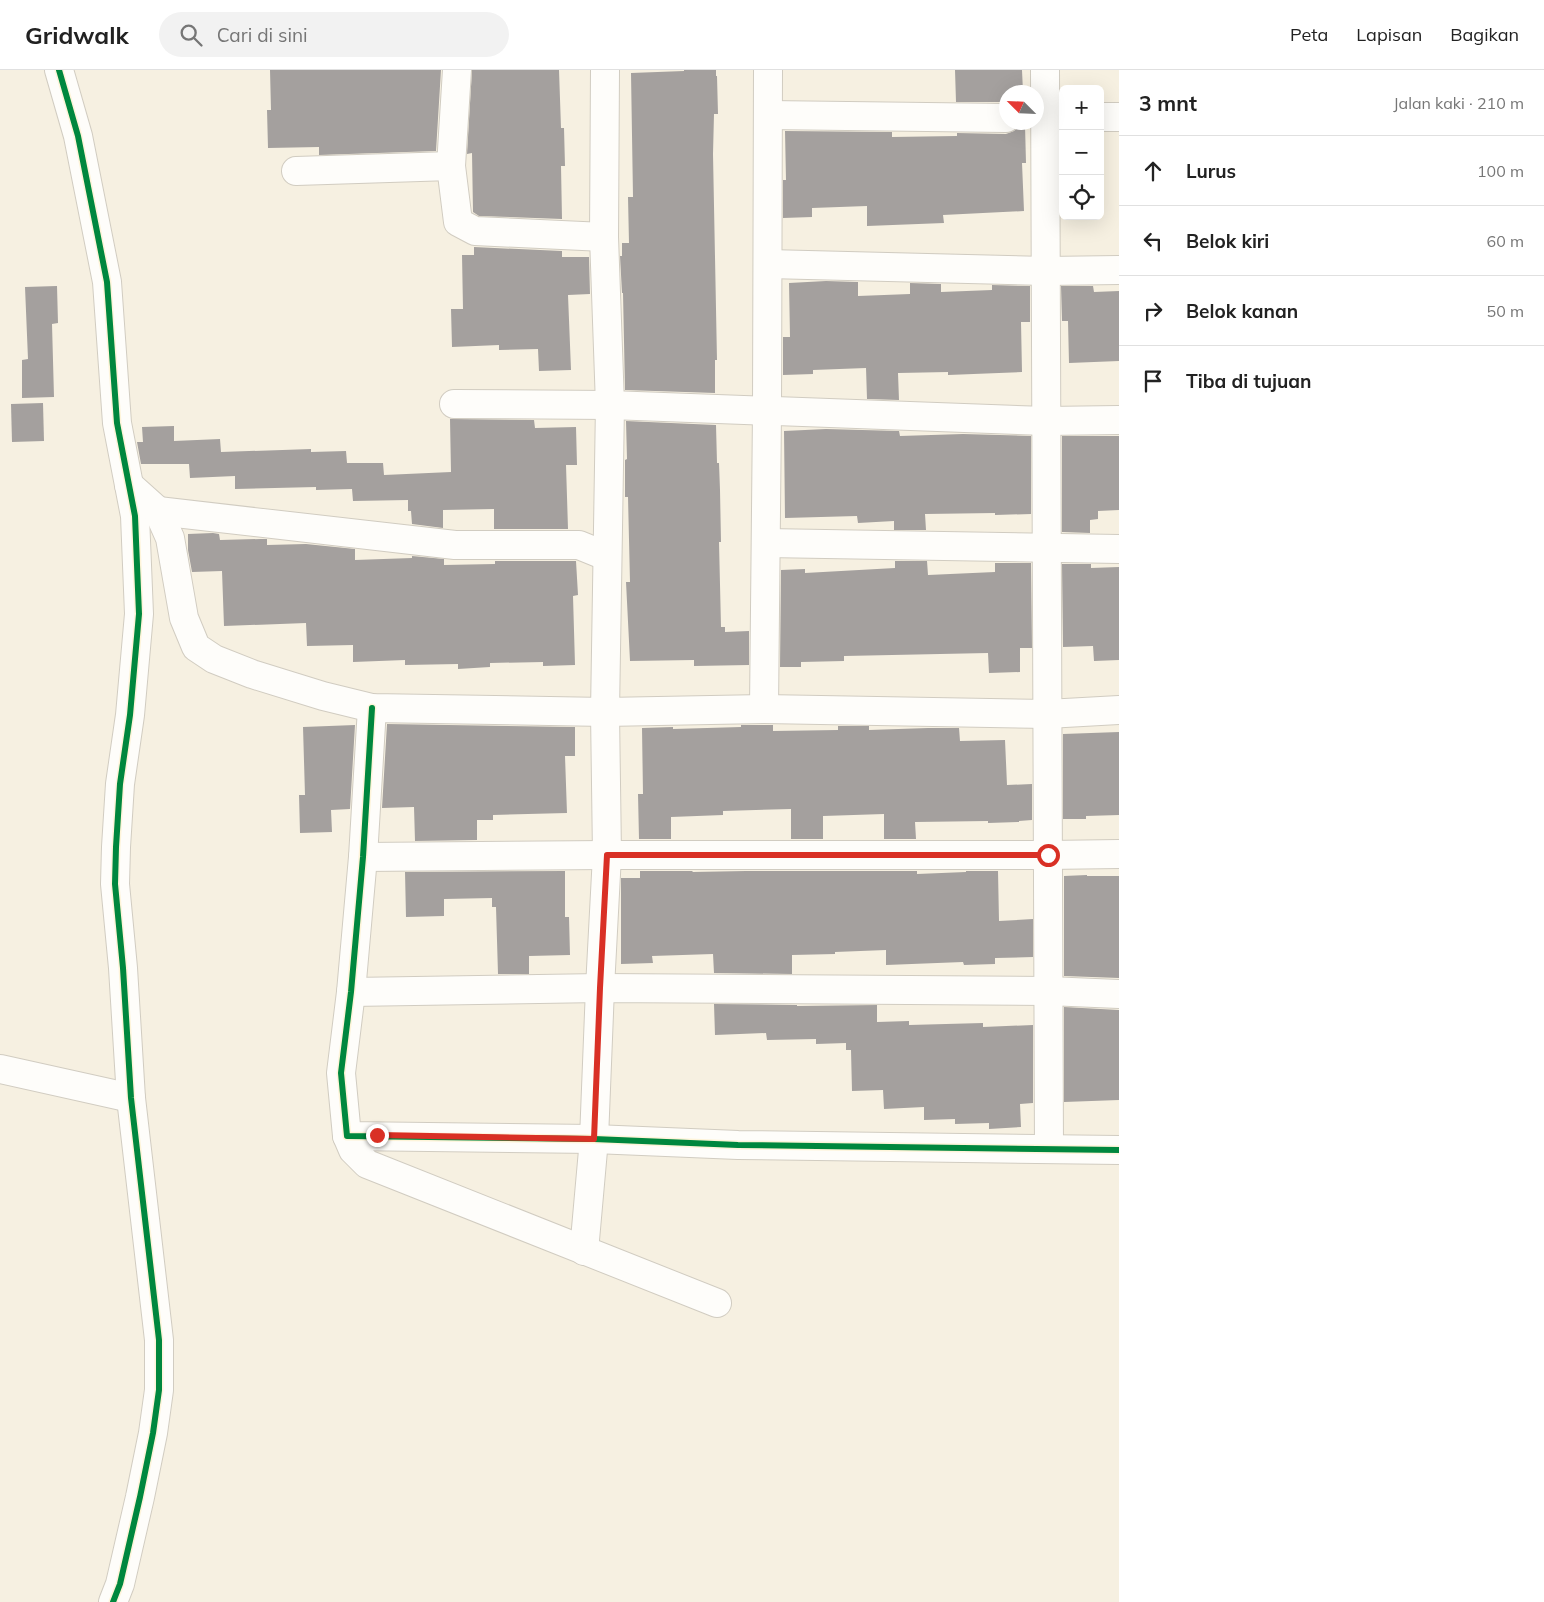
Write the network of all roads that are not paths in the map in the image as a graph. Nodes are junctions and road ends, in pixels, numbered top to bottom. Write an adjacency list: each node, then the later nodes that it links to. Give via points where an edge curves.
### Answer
1 (59, 70): 22 (street, via 78,136 107,282 117,422)
2 (457, 70): 11 (street)
3 (606, 70): 13 (street)
4 (768, 70): 6 (street)
5 (1045, 70): 10 (street)
6 (768, 115): 9 (street); 14 (street)
7 (1104, 117): 8 (street)
8 (1119, 117)
9 (999, 118)
10 (1048, 118): 16 (street)
11 (451, 166): 12 (street); 13 (street, via 458,222 475,231)
12 (296, 172)
13 (604, 238): 18 (street)
14 (768, 264): 16 (street); 19 (street)
15 (1119, 270): 16 (street)
16 (1046, 271): 21 (street)
17 (454, 404): 18 (street)
18 (610, 404): 19 (street); 27 (street)
19 (767, 411): 21 (street); 24 (street)
20 (1119, 420): 21 (street)
21 (1046, 421): 25 (street)
22 (129, 485): 23 (street); 42 (street, via 135,516 139,614 120,784 115,884)
23 (158, 511): 27 (street, via 455,545 579,544); 28 (street, via 170,538 184,618 196,647 214,659 252,674)
24 (766, 543): 25 (street); 29 (street)
25 (1047, 548): 26 (street); 32 (street)
26 (1119, 549)
27 (606, 556): 31 (street)
28 (372, 708): 31 (street); 36 (street)
29 (764, 709): 31 (street); 32 (street)
30 (1119, 710): 32 (street)
31 (605, 712): 34 (street)
32 (1047, 714): 35 (street)
33 (1119, 854): 35 (street)
34 (607, 855): 35 (street); 36 (street); 37 (street)
35 (1048, 855): 38 (street)
36 (363, 857): 39 (street)
37 (600, 988): 38 (street); 39 (street); 44 (street)
38 (1048, 991): 40 (street); 45 (street)
39 (351, 992): 43 (street, via 342,1073)
40 (1119, 994)
41 (0, 1069): 42 (street)
42 (131, 1098): 49 (street, via 159,1340 159,1390 142,1488)
43 (347, 1136): 44 (street); 47 (street, via 353,1150 367,1164)
44 (594, 1139): 45 (street, via 738,1145); 47 (street)
45 (1049, 1149): 46 (street)
46 (1119, 1150)
47 (584, 1251): 48 (street)
48 (717, 1303)
49 (113, 1602)

